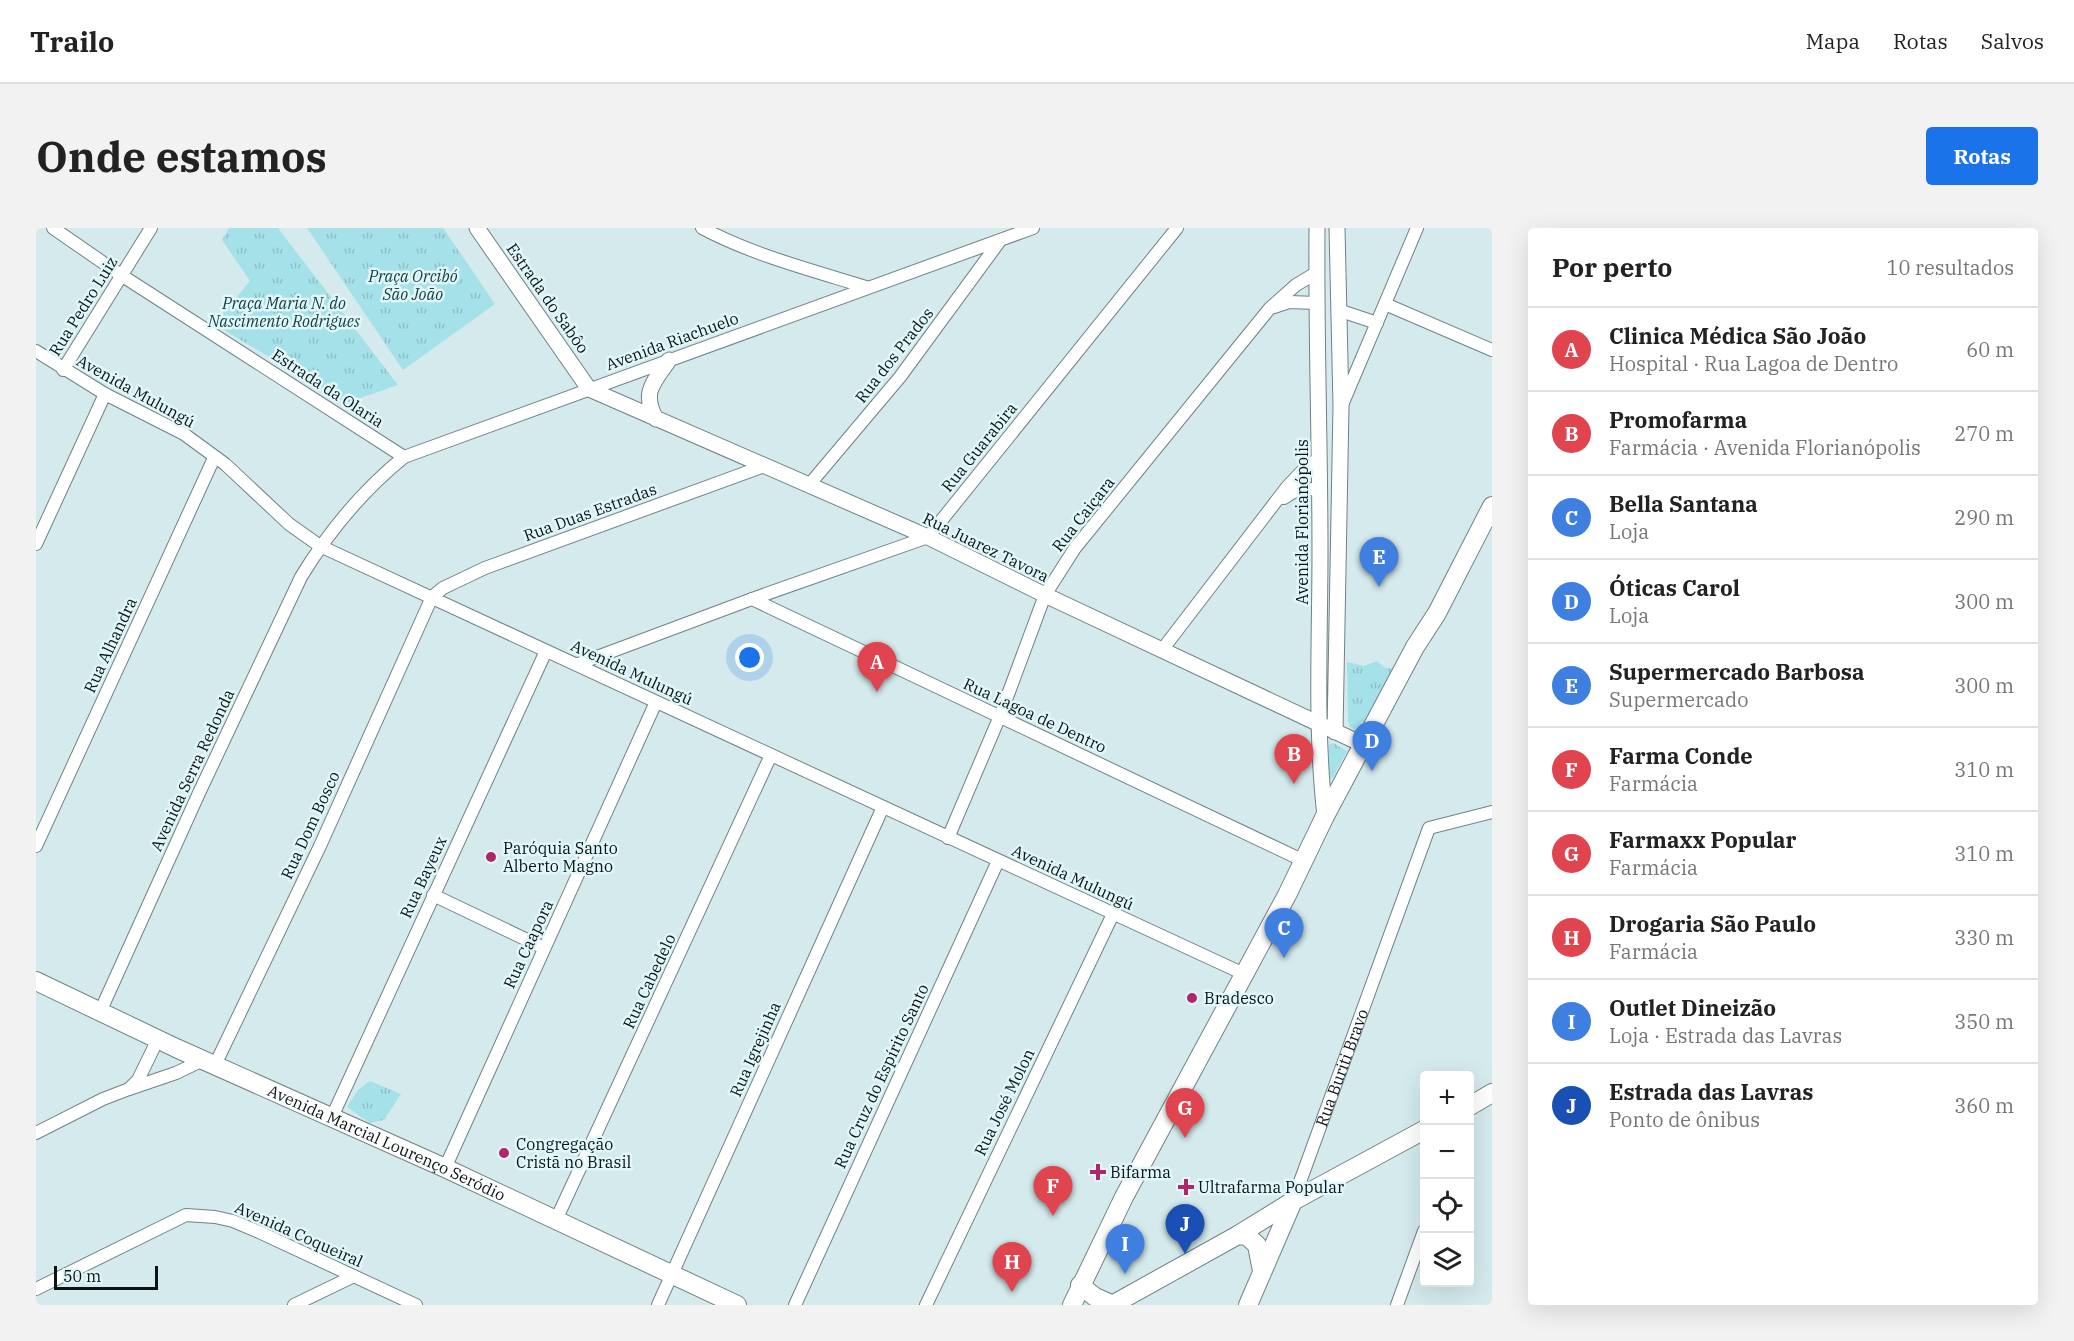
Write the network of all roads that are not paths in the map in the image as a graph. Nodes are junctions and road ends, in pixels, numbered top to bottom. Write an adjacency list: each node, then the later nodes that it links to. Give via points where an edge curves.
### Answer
1 (53, 228): 12 (street, Estrada da Olaria)
2 (151, 228): 12 (street, Rua Pedro Luiz)
3 (477, 228): 23 (street, Estrada do Sabôo)
4 (702, 228): 13 (street, via 756,252)
5 (1033, 228): 10 (street, Avenida Riachuelo)
6 (1177, 228): 35 (street, Rua Guarabira)
7 (1317, 228): 11 (street, Avenida Florianópolis)
8 (1337, 228): 17 (street)
9 (1417, 228): 15 (street)
10 (999, 242): 13 (street, Avenida Riachuelo); 31 (street, Rua dos Prados, via 900,377)
11 (1316, 273): 14 (street, Avenida Florianópolis); 16 (street, Rua Caiçara)
12 (121, 275): 22 (street, Rua Pedro Luiz); 27 (street, Estrada da Olaria)
13 (866, 287): 21 (street, Avenida Riachuelo)
14 (1317, 303): 16 (street, via 1288,302); 29 (street, Avenida Florianópolis)
15 (1385, 304): 18 (street); 19 (street)
16 (1270, 308): 38 (street, Rua Caiçara, via 1075,548)
17 (1338, 310): 18 (street); 25 (street)
18 (1377, 323): 25 (street)
19 (1492, 350)
20 (36, 351): 22 (street, Avenida Mulungú)
21 (669, 360): 23 (street, Avenida Riachuelo); 26 (street, via 649,390 649,404)
22 (63, 370): 24 (street, Avenida Mulungú)
23 (589, 389): 26 (street, Rua Juarez Tavora); 27 (street, Avenida Riachuelo)
24 (105, 394): 28 (street, Avenida Mulungú, via 184,434); 36 (street)
25 (1341, 406): 47 (street)
26 (656, 418): 30 (street, Rua Juarez Tavora)
27 (404, 457): 37 (street, Avenida Riachuelo, via 369,487)
28 (214, 458): 37 (street, Avenida Mulungú); 54 (street, Rua Alhandra)
29 (1320, 458): 32 (street, Avenida Florianópolis); 33 (street, via 1298,475)
30 (764, 466): 31 (street, Rua Juarez Tavora); 39 (street, Rua Duas Estradas, via 485,568)
31 (809, 485): 35 (street, Rua Juarez Tavora)
32 (1320, 491): 33 (street, via 1297,489); 46 (street, Avenida Florianópolis)
33 (1274, 505): 41 (street)
34 (1492, 506): 48 (main road)
35 (928, 537): 38 (street, Rua Juarez Tavora); 40 (street)
36 (36, 544)
37 (320, 546): 39 (street, Avenida Mulungú); 62 (street, Avenida Serra Redonda, via 199,792)
38 (1045, 595): 41 (street, Rua Juarez Tavora); 45 (street, Rua Caiçara)
39 (432, 597): 42 (street, Avenida Mulungú); 64 (street, Rua Dom Bosco, via 320,846)
40 (752, 599): 43 (street); 45 (street, Rua Lagoa de Dentro)
41 (1162, 650): 46 (street, Rua Juarez Tavora)
42 (546, 651): 43 (street, Avenida Mulungú); 57 (street, Rua Bayeux)
43 (578, 664): 44 (street, Avenida Mulungú)
44 (656, 702): 49 (street, Avenida Mulungú); 59 (street, Rua Caapora)
45 (1000, 716): 53 (street, Rua Caiçara); 56 (street, Rua Lagoa de Dentro)
46 (1320, 725): 47 (street, Rua Juarez Tavora); 52 (street, Avenida Florianópolis)
47 (1335, 732): 48 (street, Rua Juarez Tavora)
48 (1364, 745): 52 (main road)
49 (771, 755): 50 (street, Avenida Mulungú); 73 (street, Rua Cabedelo)
50 (883, 807): 53 (street, Avenida Mulungú); 77 (street, Rua Igrejinha)
51 (1492, 812): 72 (street, Rua Buriti Bravo, via 1429,828)
52 (1325, 816): 56 (main road)
53 (948, 838): 55 (street, Avenida Mulungú)
54 (36, 846)
55 (998, 861): 58 (street, Avenida Mulungú); 85 (street, Rua Cruz do Espírito Santo)
56 (1304, 861): 60 (main road)
57 (433, 895): 59 (street); 68 (street, Rua Bayeux)
58 (1113, 914): 60 (street, Avenida Mulungú); 86 (street, Rua José Molon)
59 (544, 948): 71 (street, Rua Caapora)
60 (1244, 974): 79 (main road)
61 (39, 985): 62 (main road, Avenida Marcial Lourenço Seródio)
62 (100, 1012): 63 (main road, Avenida Marcial Lourenço Seródio)
63 (158, 1039): 64 (main road, Avenida Marcial Lourenço Seródio); 65 (street, via 138,1080)
64 (209, 1063): 65 (street); 68 (main road, Avenida Marcial Lourenço Seródio)
65 (129, 1089): 69 (street)
66 (1492, 1093): 67 (main road)
67 (1474, 1104)
68 (332, 1117): 71 (main road, Avenida Marcial Lourenço Seródio)
69 (36, 1133)
70 (1420, 1133): 72 (main road)
71 (445, 1168): 73 (main road, Avenida Marcial Lourenço Seródio)
72 (1293, 1201): 75 (main road); 76 (main road, Rua Buriti Bravo)
73 (556, 1220): 77 (main road, Avenida Marcial Lourenço Seródio)
74 (1424, 1233): 90 (street)
75 (1238, 1235): 76 (main road, via 1247,1236 1257,1245); 88 (main road)
76 (1262, 1271): 89 (main road, Rua Buriti Bravo)
77 (672, 1274): 83 (street, Rua Igrejinha); 84 (main road, Avenida Marcial Lourenço Seródio)
78 (354, 1276): 80 (street, Avenida Coqueiral, via 233,1221 186,1215); 81 (street); 82 (street, Avenida Coqueiral)
79 (1080, 1285): 87 (main road); 88 (main road)
80 (36, 1289)
81 (294, 1305)
82 (417, 1305)
83 (658, 1305)
84 (737, 1305)
85 (795, 1305)
86 (926, 1305)
87 (1072, 1305)
88 (1113, 1305)
89 (1248, 1305)
90 (1397, 1305)

